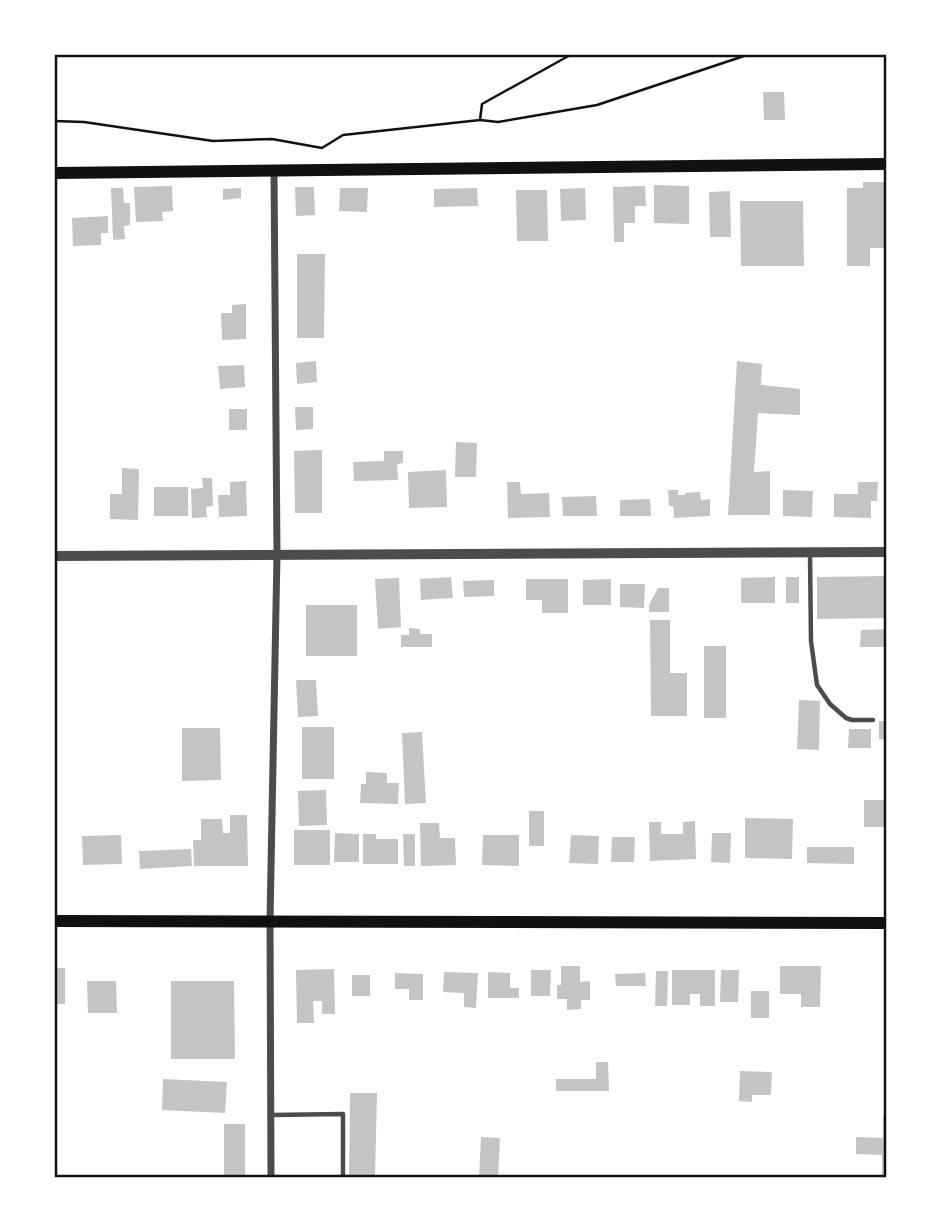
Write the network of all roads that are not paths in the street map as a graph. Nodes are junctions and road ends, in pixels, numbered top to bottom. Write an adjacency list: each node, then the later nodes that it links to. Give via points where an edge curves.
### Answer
1 (887, 164): 2 (main road)
2 (274, 172): 3 (main road); 6 (street)
3 (54, 173)
4 (887, 552): 5 (street)
5 (810, 553): 6 (street); 8 (lane, via 811,641 817,685 846,718)
6 (277, 555): 7 (street); 9 (street)
7 (54, 556)
8 (873, 720)
9 (270, 920): 10 (main road); 11 (main road); 12 (street)
10 (54, 921)
11 (887, 923)
12 (271, 1115): 13 (street); 14 (lane, via 343,1114)
13 (271, 1178)
14 (342, 1178)

